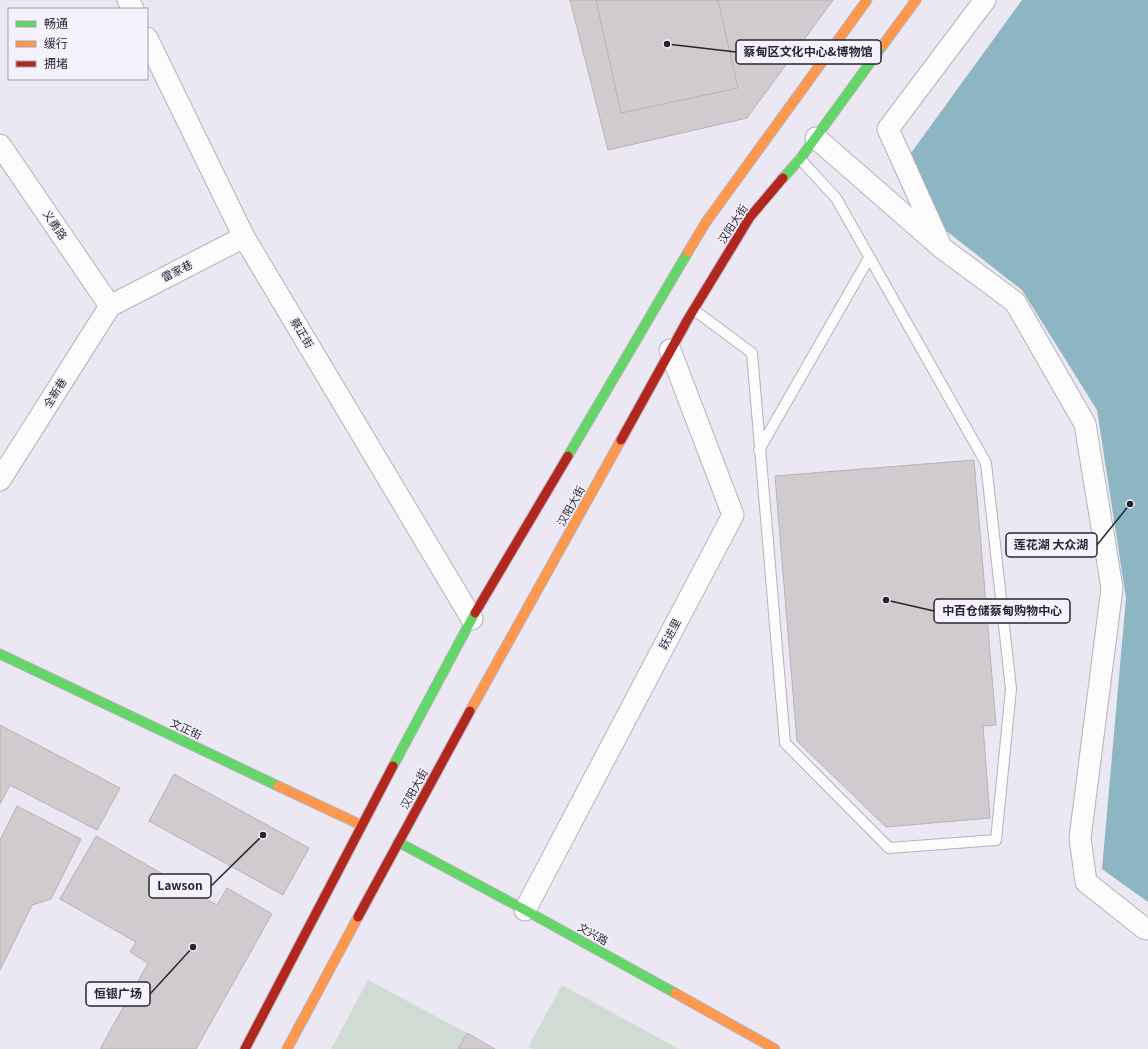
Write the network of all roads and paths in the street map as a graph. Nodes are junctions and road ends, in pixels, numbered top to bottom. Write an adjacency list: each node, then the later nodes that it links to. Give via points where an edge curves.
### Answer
1 (867, 0): 16 (street, 汉阳大街, via 706,222)
2 (916, 0): 5 (street, 汉阳大街)
3 (985, 0): 9 (street, via 888,129)
4 (148, 40): 8 (street, 蔡正街)
5 (816, 138): 7 (street, 汉阳大街); 9 (street)
6 (0, 145): 11 (street, 义勇路)
7 (800, 159): 10 (lane, via 836,198); 12 (street, 汉阳大街, via 750,217)
8 (244, 237): 11 (street, 雷家巷); 16 (street, 蔡正街)
9 (942, 248): 21 (street, via 1015,302 1085,424 1112,588 1080,838 1086,882)
10 (869, 258): 14 (lane); 14 (lane, via 986,463 1011,689 996,840 889,848 785,742)
11 (110, 306): 15 (street, 全新巷)
12 (694, 310): 13 (street, 汉阳大街); 14 (lane, via 752,353)
13 (670, 350): 19 (street, 汉阳大街); 20 (street, 跃进里, via 733,516)
14 (760, 450)
15 (0, 480)
16 (472, 620): 18 (street, 汉阳大街)
17 (0, 654): 18 (street, 文正街)
18 (362, 825): 22 (street, 汉阳大街)
19 (398, 842): 20 (street, 文兴路); 23 (street, 汉阳大街)
20 (525, 910): 24 (street, 文兴路)
21 (1148, 929)
22 (245, 1049)
23 (287, 1049)
24 (776, 1049)

